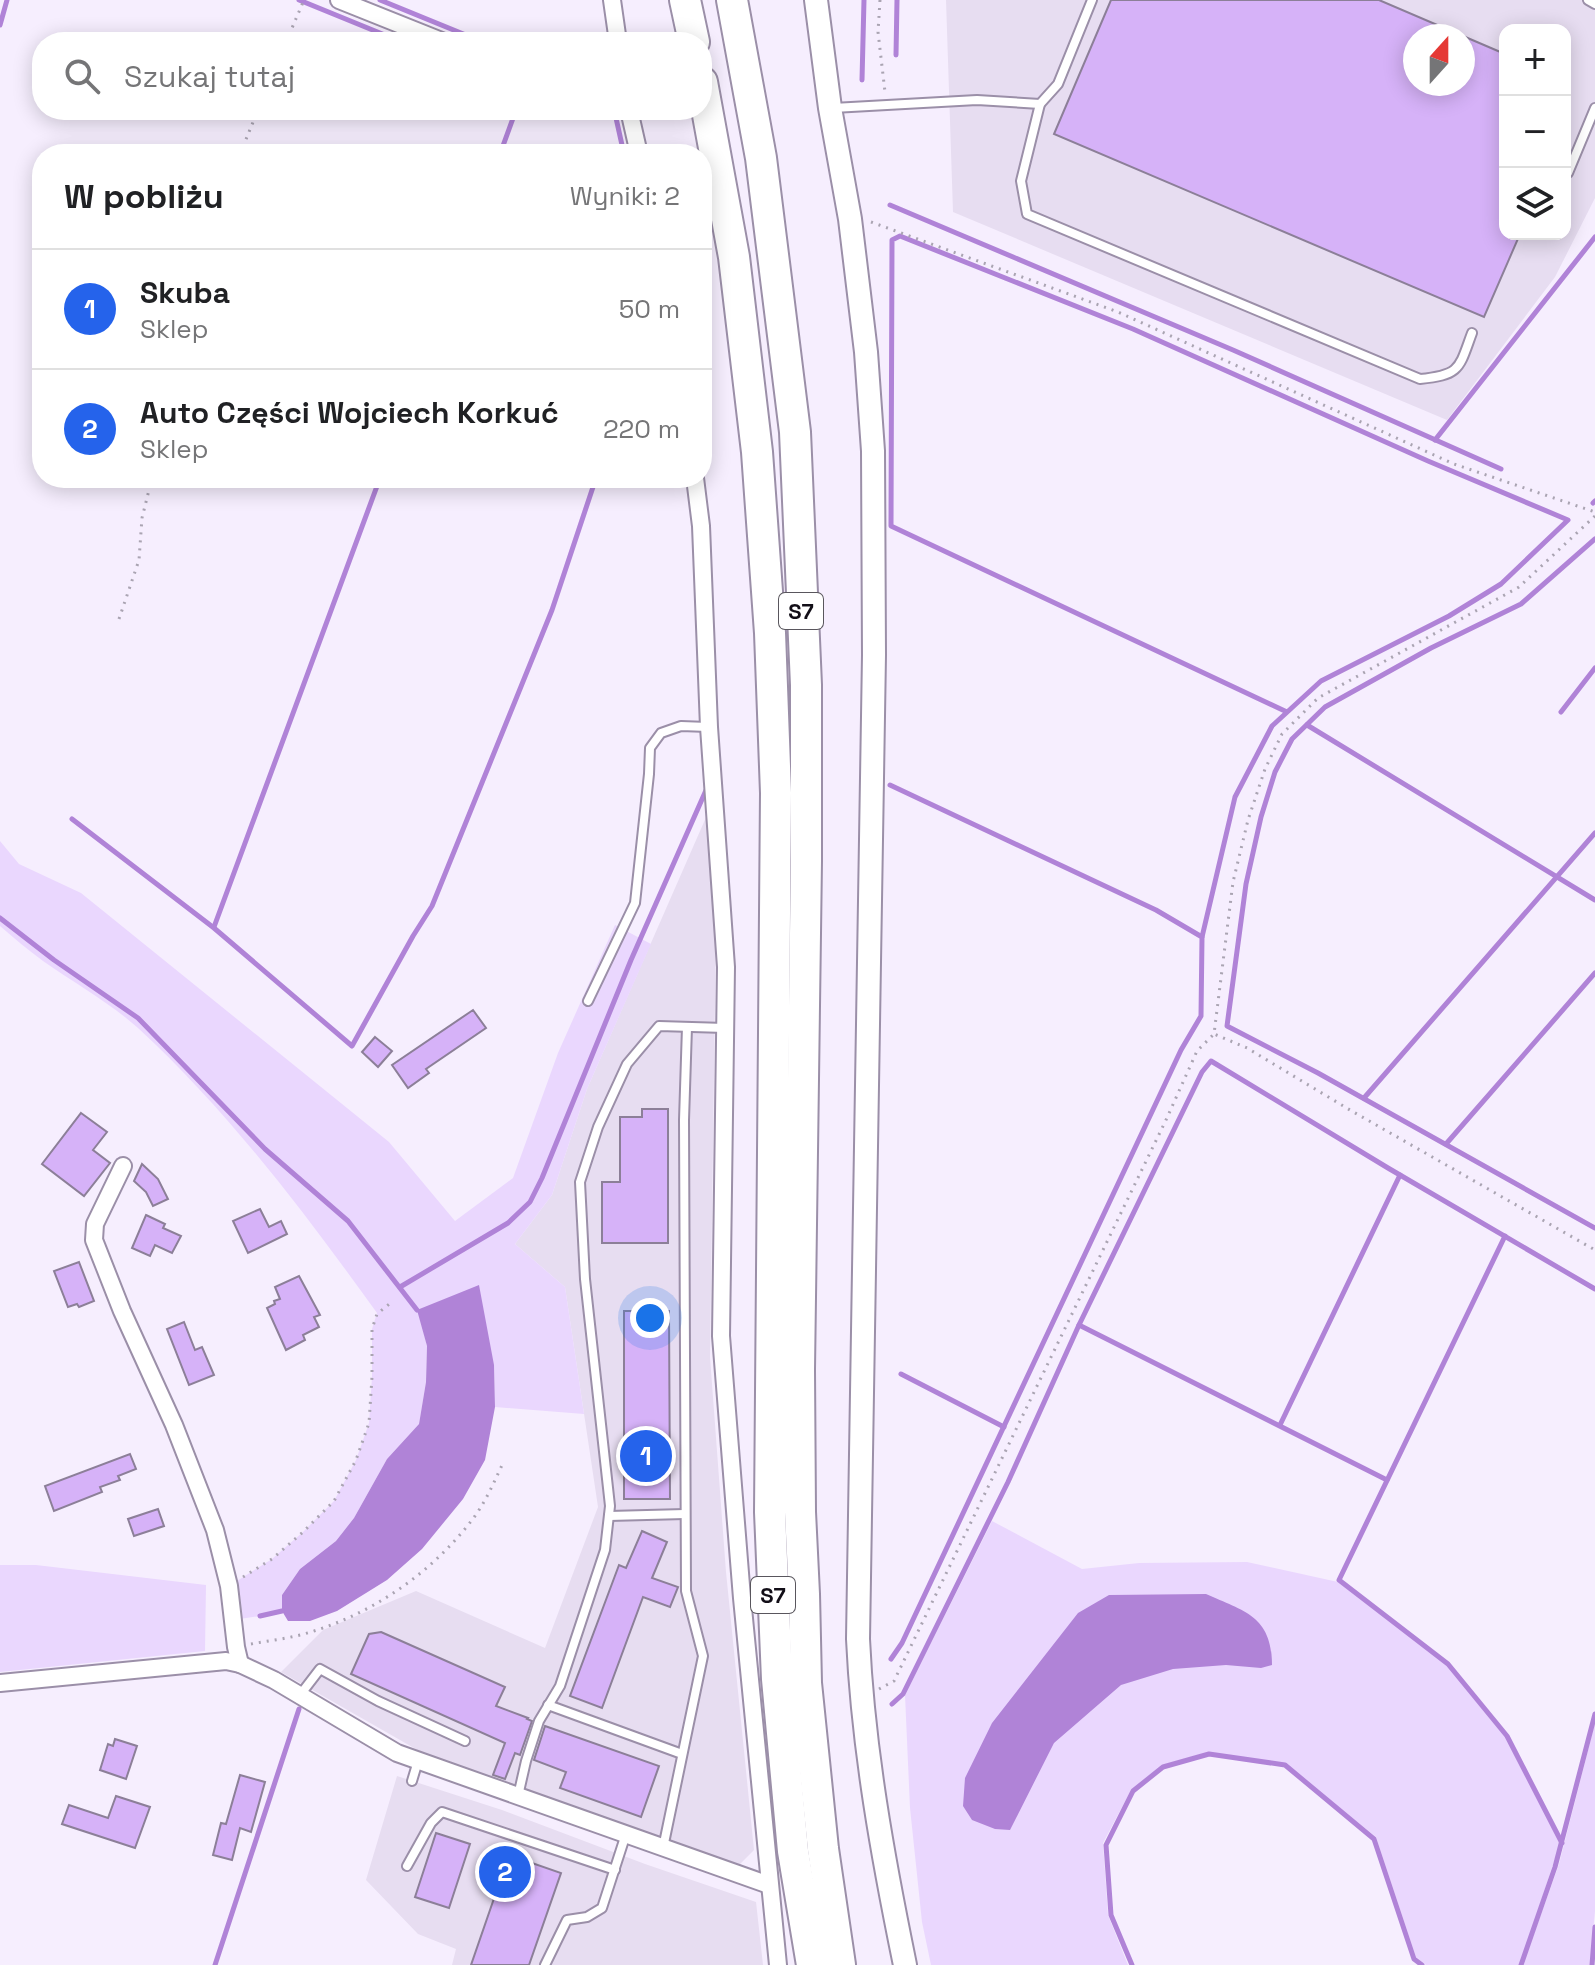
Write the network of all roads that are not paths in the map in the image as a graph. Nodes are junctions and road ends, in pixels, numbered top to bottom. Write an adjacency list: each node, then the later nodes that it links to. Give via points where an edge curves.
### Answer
1 (339, 0): 9 (street)
2 (612, 0): 10 (street)
3 (685, 0): 11 (highway)
4 (732, 0): 45 (highway, S7, via 761,158 795,432 806,701 800,1512 806,1683)
5 (816, 0): 13 (street)
6 (1092, 0): 12 (lane, via 1058,84)
7 (1588, 0): 8 (lane)
8 (1595, 4)
9 (419, 32)
10 (617, 32)
11 (692, 32)
12 (1040, 104): 13 (lane, via 977,100); 19 (lane, via 1021,181 1027,214 1420,379 1442,377 1459,366)
13 (830, 108): 46 (street, via 866,352 875,509 858,1639 876,1810)
14 (1595, 108): 18 (lane)
15 (630, 120): 17 (street)
16 (709, 120): 44 (highway, S7, via 734,257 757,452 770,633 776,793 770,1512 791,1836)
17 (636, 144)
18 (1570, 168)
19 (1472, 333)
20 (696, 488): 21 (street)
21 (709, 727): 22 (lane, via 681,726 661,733 650,748 635,903); 24 (street, via 726,967)
22 (588, 1001)
23 (687, 1027): 24 (lane); 26 (lane); 27 (lane, via 659,1026 627,1064 580,1182)
24 (725, 1028): 41 (street, via 721,1336)
25 (123, 1166): 28 (street, via 95,1224 94,1240 219,1540)
26 (685, 1514): 27 (lane); 33 (lane, via 686,1591 703,1656)
27 (609, 1516): 31 (lane, via 605,1550 560,1686)
28 (240, 1664): 29 (street, via 226,1661); 30 (street)
29 (0, 1683)
30 (300, 1696): 32 (lane, via 320,1669); 34 (street)
31 (548, 1705): 33 (lane); 36 (lane)
32 (465, 1741)
33 (682, 1754): 38 (lane)
34 (418, 1760): 35 (lane); 36 (street)
35 (412, 1781)
36 (518, 1796): 37 (street)
37 (626, 1834): 38 (street); 40 (lane)
38 (663, 1848): 41 (street)
39 (407, 1866): 40 (lane, via 442,1812)
40 (615, 1870): 42 (lane, via 602,1908 567,1920)
41 (769, 1885): 43 (street)
42 (545, 1965)
43 (778, 1965)
44 (812, 1965)
45 (840, 1965)
46 (905, 1965)

